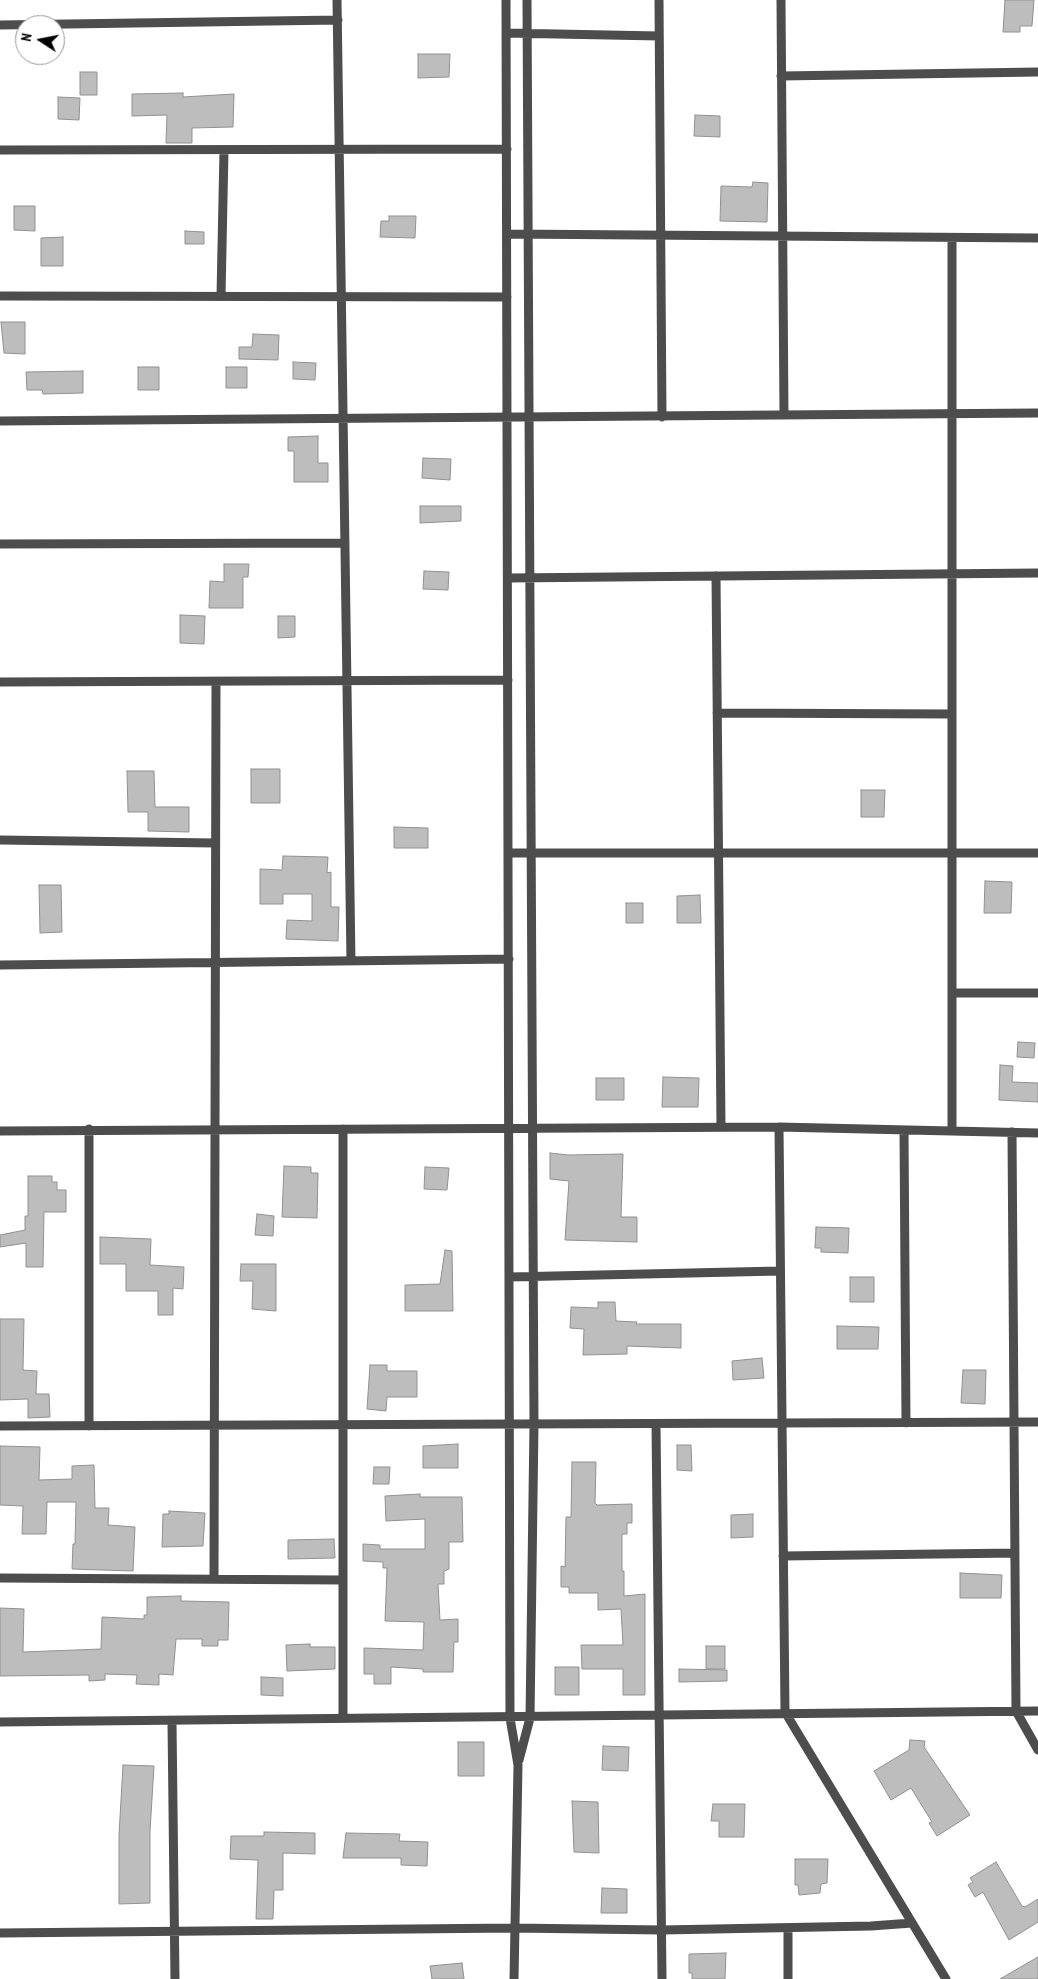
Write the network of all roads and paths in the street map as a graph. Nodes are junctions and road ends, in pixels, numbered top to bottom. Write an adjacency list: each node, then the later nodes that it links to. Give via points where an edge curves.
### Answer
1 (337, 0): 6 (street)
2 (506, 0): 8 (street)
3 (527, 0): 9 (street)
4 (658, 0): 10 (street)
5 (781, 0): 12 (street)
6 (338, 20): 7 (street); 13 (street)
7 (0, 25)
8 (506, 34): 9 (street); 14 (street)
9 (527, 34): 10 (street); 18 (street)
10 (659, 36): 19 (street)
11 (1038, 72): 12 (street)
12 (781, 76): 20 (street)
13 (339, 148): 14 (street); 16 (street); 25 (street)
14 (506, 149): 17 (street)
15 (0, 150): 16 (street)
16 (224, 150): 24 (street)
17 (507, 234): 18 (street); 26 (street)
18 (528, 234): 19 (street); 32 (street)
19 (661, 235): 20 (street); 30 (street)
20 (782, 236): 21 (street); 29 (street)
21 (952, 238): 22 (street); 28 (street)
22 (1038, 238)
23 (0, 296): 24 (street)
24 (221, 296): 25 (street)
25 (342, 296): 26 (street); 33 (street)
26 (507, 297): 31 (street)
27 (1038, 413): 28 (street)
28 (952, 414): 29 (street); 38 (street)
29 (784, 415): 30 (street)
30 (662, 417): 32 (street)
31 (507, 418): 32 (street); 33 (street); 40 (street)
32 (529, 418): 41 (street)
33 (343, 419): 34 (street); 35 (street)
34 (0, 421)
35 (345, 543): 36 (street); 42 (street)
36 (0, 544)
37 (1038, 573): 38 (street)
38 (952, 574): 39 (street); 47 (street)
39 (716, 576): 41 (street); 46 (street)
40 (508, 578): 41 (street); 43 (street)
41 (530, 578): 51 (street)
42 (347, 680): 43 (street); 45 (street); 56 (street)
43 (508, 680): 50 (street)
44 (0, 682): 45 (street)
45 (216, 682): 49 (street)
46 (717, 713): 47 (street); 52 (street)
47 (952, 714): 53 (street)
48 (0, 840): 49 (street)
49 (215, 843): 57 (street)
50 (508, 853): 51 (street); 55 (street)
51 (531, 853): 52 (street); 64 (street)
52 (718, 853): 53 (street); 61 (street)
53 (952, 853): 54 (street); 60 (street)
54 (1038, 853)
55 (508, 959): 56 (street); 63 (street)
56 (351, 961): 57 (street)
57 (215, 964): 58 (street); 66 (street)
58 (0, 965)
59 (1038, 992): 60 (street)
60 (952, 993): 70 (street)
61 (721, 1127): 62 (street); 64 (street)
62 (779, 1127): 68 (street); 73 (street)
63 (509, 1128): 64 (street); 67 (street); 75 (street)
64 (532, 1128): 74 (street)
65 (89, 1129): 66 (street); 69 (street); 85 (street)
66 (215, 1130): 67 (street); 86 (street)
67 (343, 1130): 83 (street)
68 (904, 1130): 70 (street); 78 (street)
69 (0, 1131)
70 (952, 1131): 71 (street)
71 (1012, 1132): 72 (street); 79 (street)
72 (1038, 1133)
73 (780, 1271): 74 (street); 77 (street)
74 (533, 1277): 75 (street); 81 (street)
75 (509, 1278): 80 (street)
76 (1038, 1422): 79 (street)
77 (782, 1423): 78 (street); 82 (street); 88 (street)
78 (906, 1423): 79 (street)
79 (1014, 1423): 87 (street)
80 (510, 1424): 81 (street); 83 (street); 97 (street)
81 (534, 1424): 82 (street); 98 (street)
82 (656, 1424): 95 (street)
83 (343, 1425): 86 (street); 91 (street)
84 (0, 1426): 85 (street)
85 (89, 1426): 86 (street)
86 (214, 1426): 90 (street)
87 (1015, 1553): 88 (street); 92 (street)
88 (783, 1556): 94 (street)
89 (0, 1578): 90 (street)
90 (214, 1579): 91 (street)
91 (343, 1580): 96 (street)
92 (1016, 1711): 93 (street); 94 (street); 101 (street)
93 (1038, 1711)
94 (785, 1712): 95 (street); 103 (street)
95 (659, 1714): 98 (street); 107 (street)
96 (343, 1718): 97 (street); 100 (street)
97 (510, 1718): 98 (street); 102 (street)
98 (530, 1718): 102 (street)
99 (0, 1722): 100 (street)
100 (172, 1722): 106 (street)
101 (1038, 1750)
102 (518, 1765): 104 (street)
103 (912, 1923): 105 (street); 113 (street)
104 (514, 1928): 106 (street); 107 (street); 110 (street)
105 (788, 1928): 107 (street); 112 (street)
106 (174, 1930): 108 (street); 109 (street)
107 (662, 1930): 111 (street)
108 (0, 1933)
109 (175, 1979)
110 (514, 1979)
111 (662, 1979)
112 (788, 1979)
113 (946, 1979)

